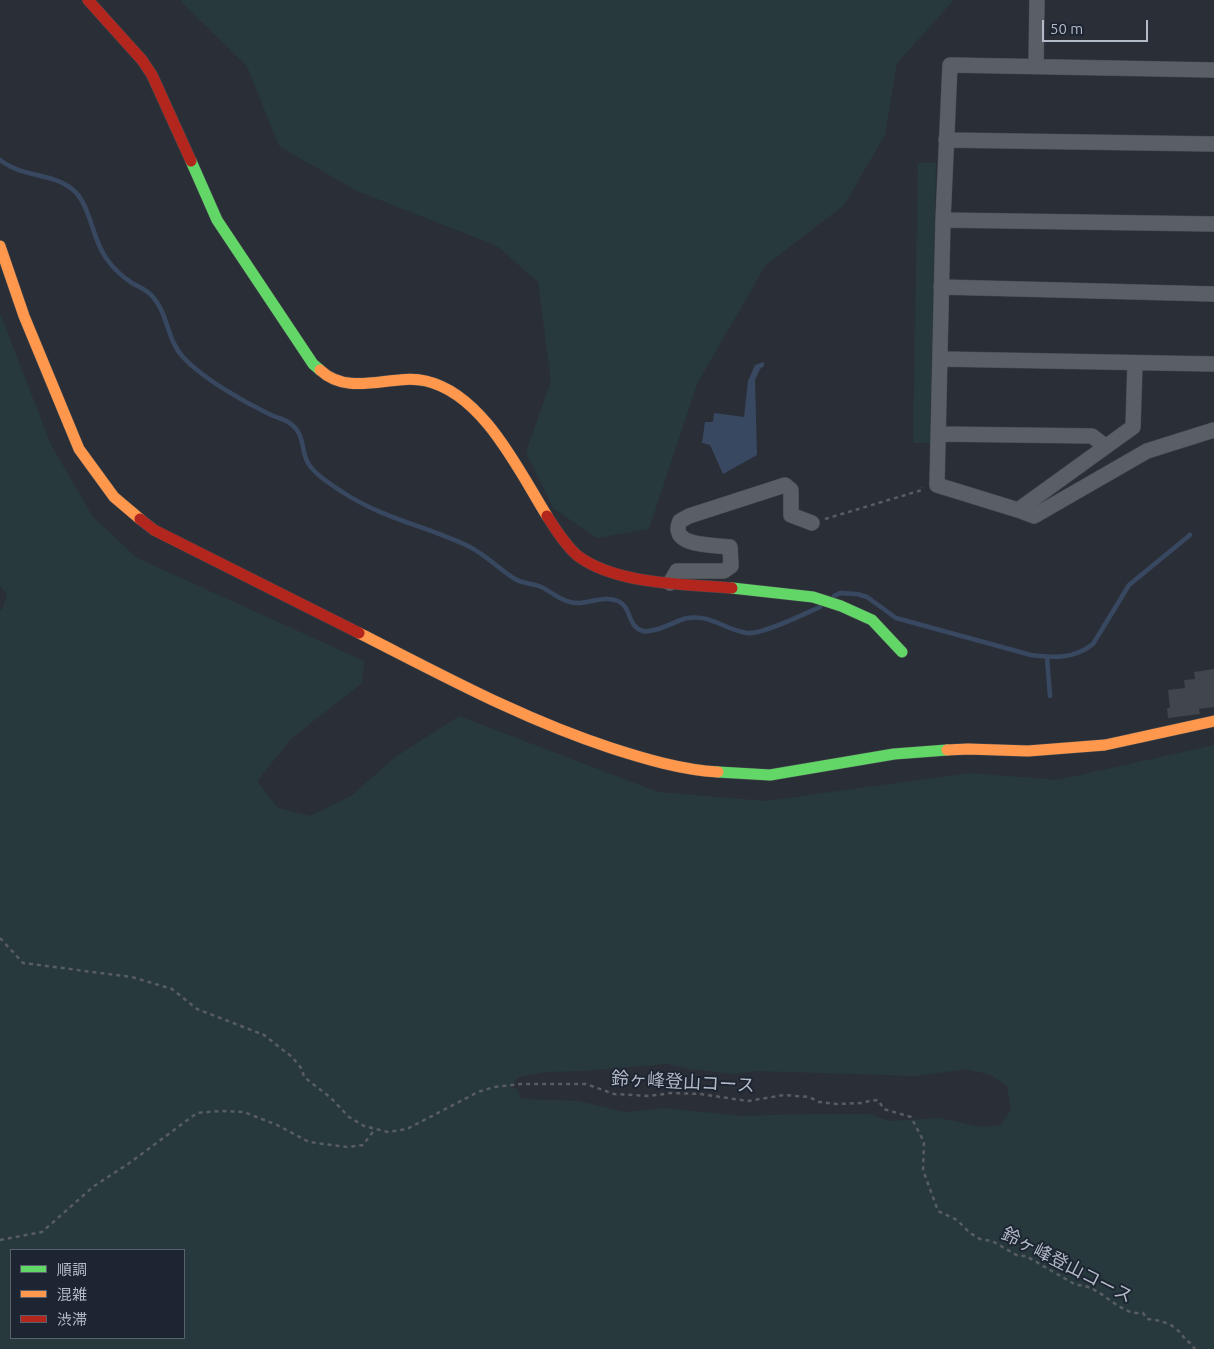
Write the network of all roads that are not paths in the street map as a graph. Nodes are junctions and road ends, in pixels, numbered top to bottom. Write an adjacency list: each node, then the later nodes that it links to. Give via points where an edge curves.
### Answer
1 (88, 0): 20 (street, via 152,75 217,220 313,364 343,383 416,379 426,380 455,394 494,430 552,524 572,550 590,562 627,577)
2 (1037, 0): 3 (street)
3 (1036, 66): 4 (street); 5 (street, via 950,65)
4 (1214, 70)
5 (946, 140): 6 (street); 7 (street)
6 (1214, 144)
7 (942, 220): 8 (street); 10 (street)
8 (1214, 224)
9 (0, 246): 22 (street, via 24,316 79,449 114,497 154,530 499,704 566,733 636,756 701,771 770,775 894,754 968,749 1028,751 1105,745)
10 (941, 287): 11 (street); 12 (street)
11 (1214, 294)
12 (940, 359): 13 (street); 16 (street)
13 (1135, 363): 14 (street); 17 (street, via 1133,427)
14 (1214, 364)
15 (1214, 430): 18 (street, via 1141,454 1034,516)
16 (939, 434): 17 (street, via 1092,436); 18 (street, via 937,485)
17 (1105, 446): 18 (street)
18 (1018, 510)
19 (812, 523): 20 (street, via 792,515 791,490 785,485 689,516 680,521 678,534 692,542 730,547 731,566 724,571 677,571)
20 (670, 583): 21 (street, via 813,597 872,620)
21 (902, 652)
22 (1214, 721)

